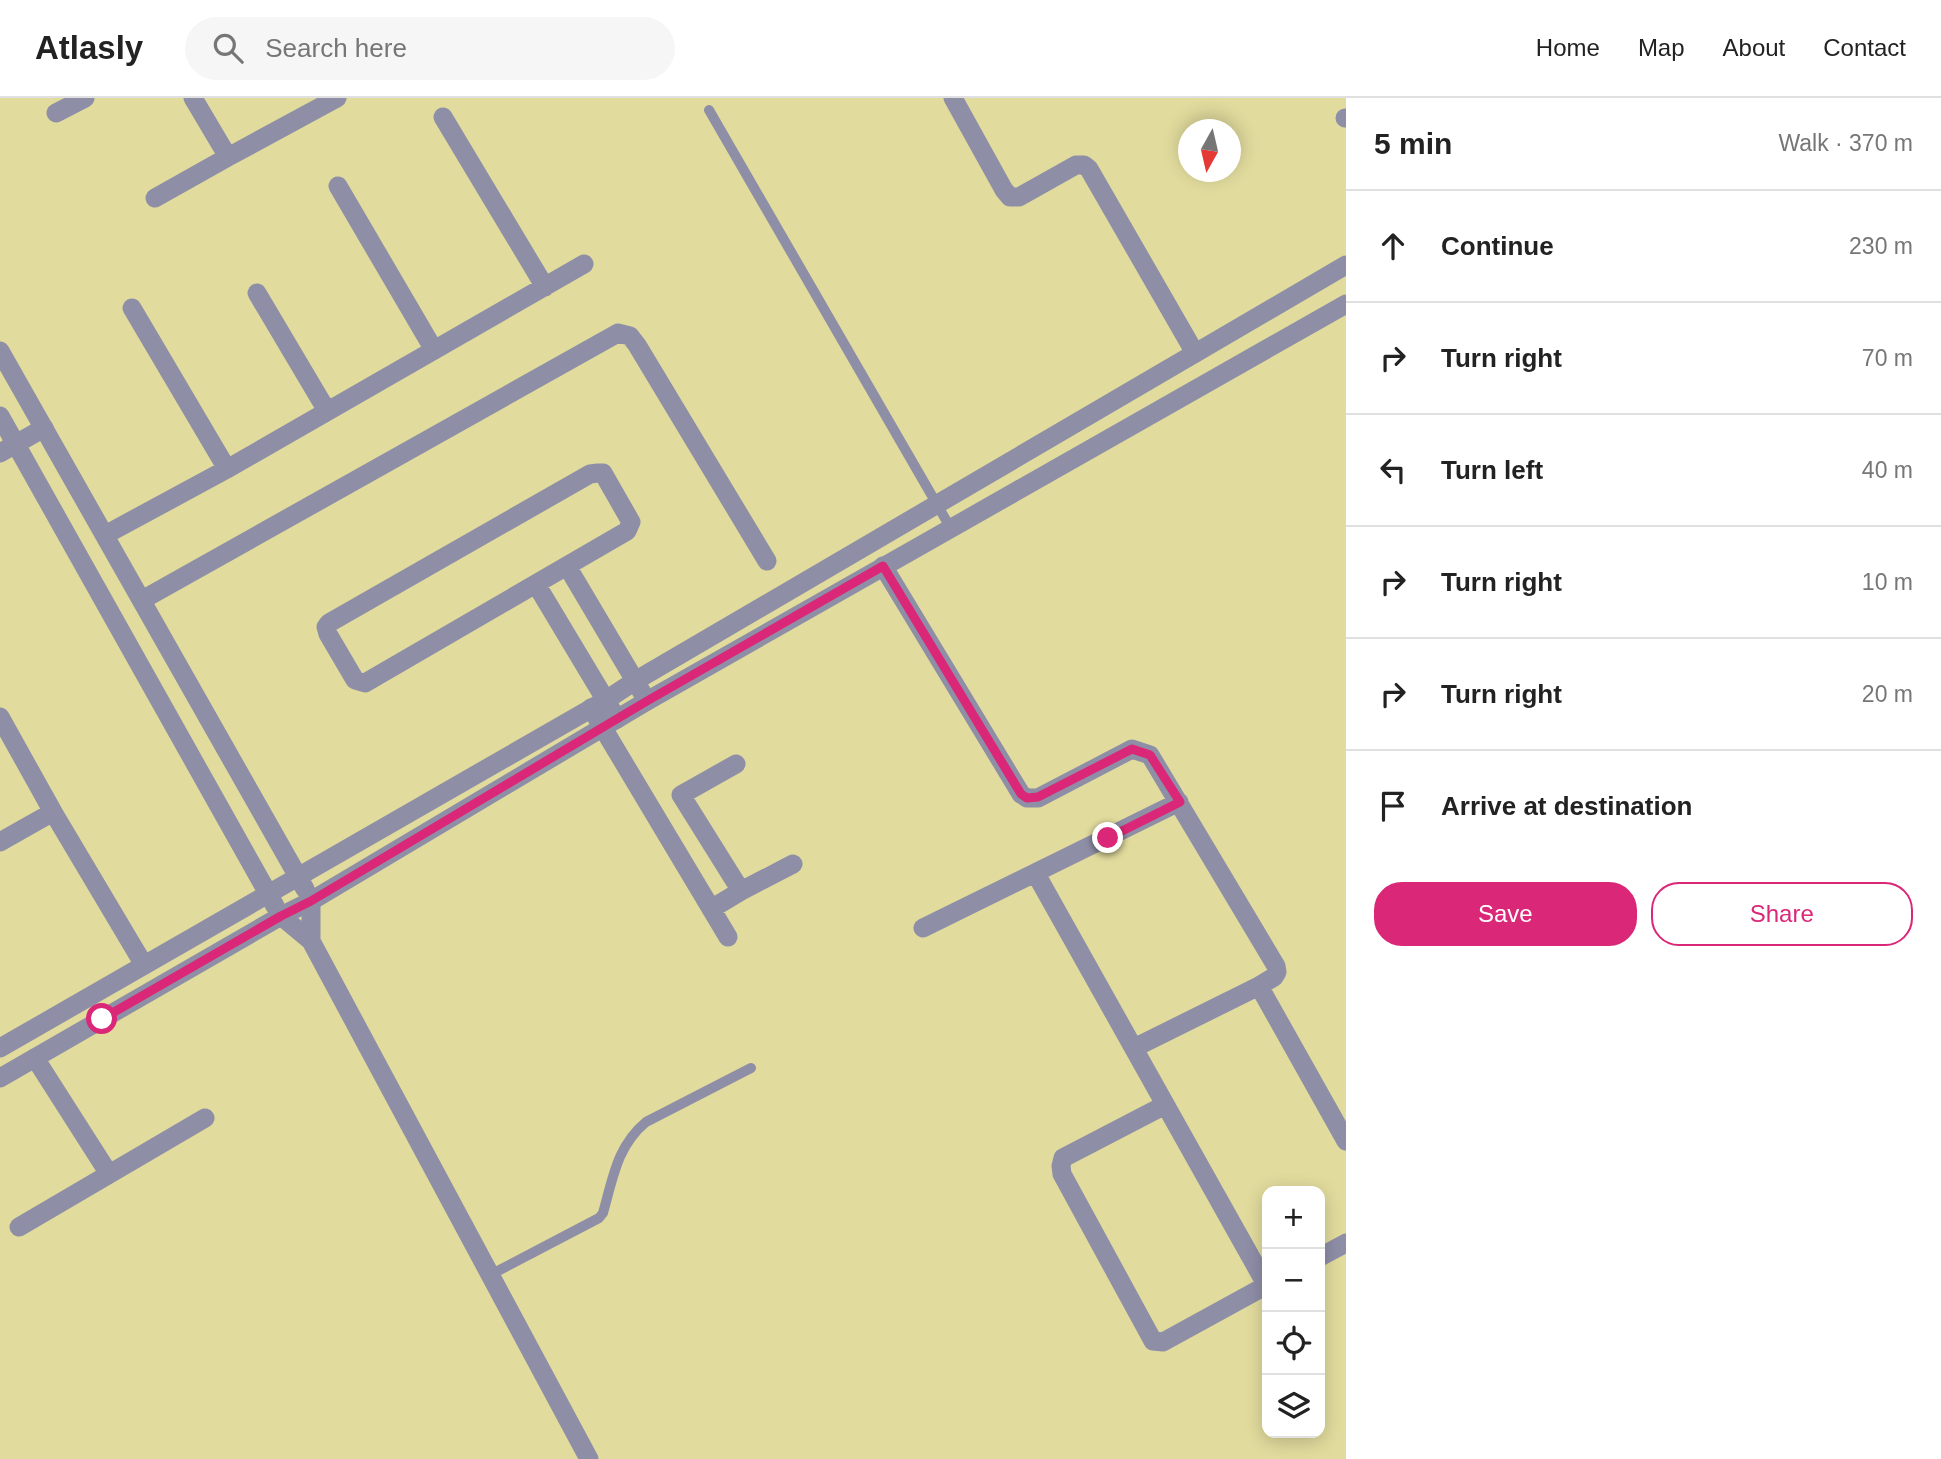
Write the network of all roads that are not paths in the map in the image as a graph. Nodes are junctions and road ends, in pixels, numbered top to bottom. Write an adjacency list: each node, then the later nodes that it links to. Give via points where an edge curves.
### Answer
1 (85, 98): 6 (street)
2 (193, 98): 8 (street)
3 (337, 98): 8 (street)
4 (953, 98): 19 (street, via 1010,197 1019,197 1076,165 1089,170)
5 (709, 110): 25 (lane)
6 (56, 113)
7 (443, 117): 13 (street)
8 (228, 157): 10 (street)
9 (338, 186): 17 (street)
10 (155, 198)
11 (584, 264): 13 (street)
12 (1346, 265): 19 (street)
13 (545, 287): 17 (street)
14 (257, 293): 20 (street)
15 (1346, 304): 26 (street)
16 (132, 308): 24 (street)
17 (434, 349): 20 (street)
18 (0, 351): 22 (street)
19 (1195, 353): 25 (street)
20 (327, 411): 24 (street)
21 (0, 416): 23 (street)
22 (44, 428): 23 (street); 27 (street)
23 (8, 449): 48 (street)
24 (227, 469): 27 (street)
25 (937, 504): 26 (lane); 33 (street)
26 (950, 527): 30 (street)
27 (105, 535): 32 (street)
28 (768, 561): 32 (street, via 637,345 630,336 618,333)
29 (567, 566): 31 (street); 31 (street, via 630,527 603,473 590,474 329,622 326,628 355,680 365,683); 33 (street)
30 (883, 566): 34 (street); 40 (street, via 1021,794 1038,797 1132,749 1150,755)
31 (536, 584): 35 (street)
32 (142, 600): 46 (street)
33 (635, 681): 34 (street); 35 (street)
34 (647, 701): 37 (street)
35 (599, 704): 37 (street); 46 (street)
36 (1, 721): 42 (street)
37 (610, 724): 41 (street); 49 (street)
38 (736, 764): 39 (street)
39 (681, 795): 41 (street); 47 (street)
40 (1180, 802): 45 (street); 56 (street, via 1276,966 1274,977)
41 (653, 811): 50 (street)
42 (53, 812): 43 (street); 55 (street)
43 (0, 842)
44 (793, 864): 47 (street)
45 (1036, 874): 52 (street); 58 (street)
46 (298, 878): 48 (street); 49 (street)
47 (741, 891): 50 (street)
48 (268, 895): 51 (street); 55 (street)
49 (311, 901): 51 (street); 54 (street)
50 (711, 909): 53 (street)
51 (281, 916): 54 (street); 59 (street)
52 (923, 928)
53 (728, 937)
54 (311, 941): 69 (street)
55 (144, 965): 57 (street)
56 (1259, 986): 58 (street); 64 (street)
57 (0, 1048)
58 (1134, 1048): 62 (street)
59 (34, 1058): 61 (street); 65 (street)
60 (751, 1068): 69 (lane, via 631,1134 599,1218)
61 (0, 1078)
62 (1165, 1105): 70 (street); 71 (street, via 1063,1158 1062,1174 1153,1341 1164,1342)
63 (205, 1118): 65 (street)
64 (1346, 1141)
65 (109, 1174): 66 (street)
66 (19, 1227)
67 (1346, 1243): 68 (street)
68 (1325, 1254)
69 (490, 1275): 72 (street)
70 (1262, 1276)
71 (1262, 1288)
72 (589, 1459)

